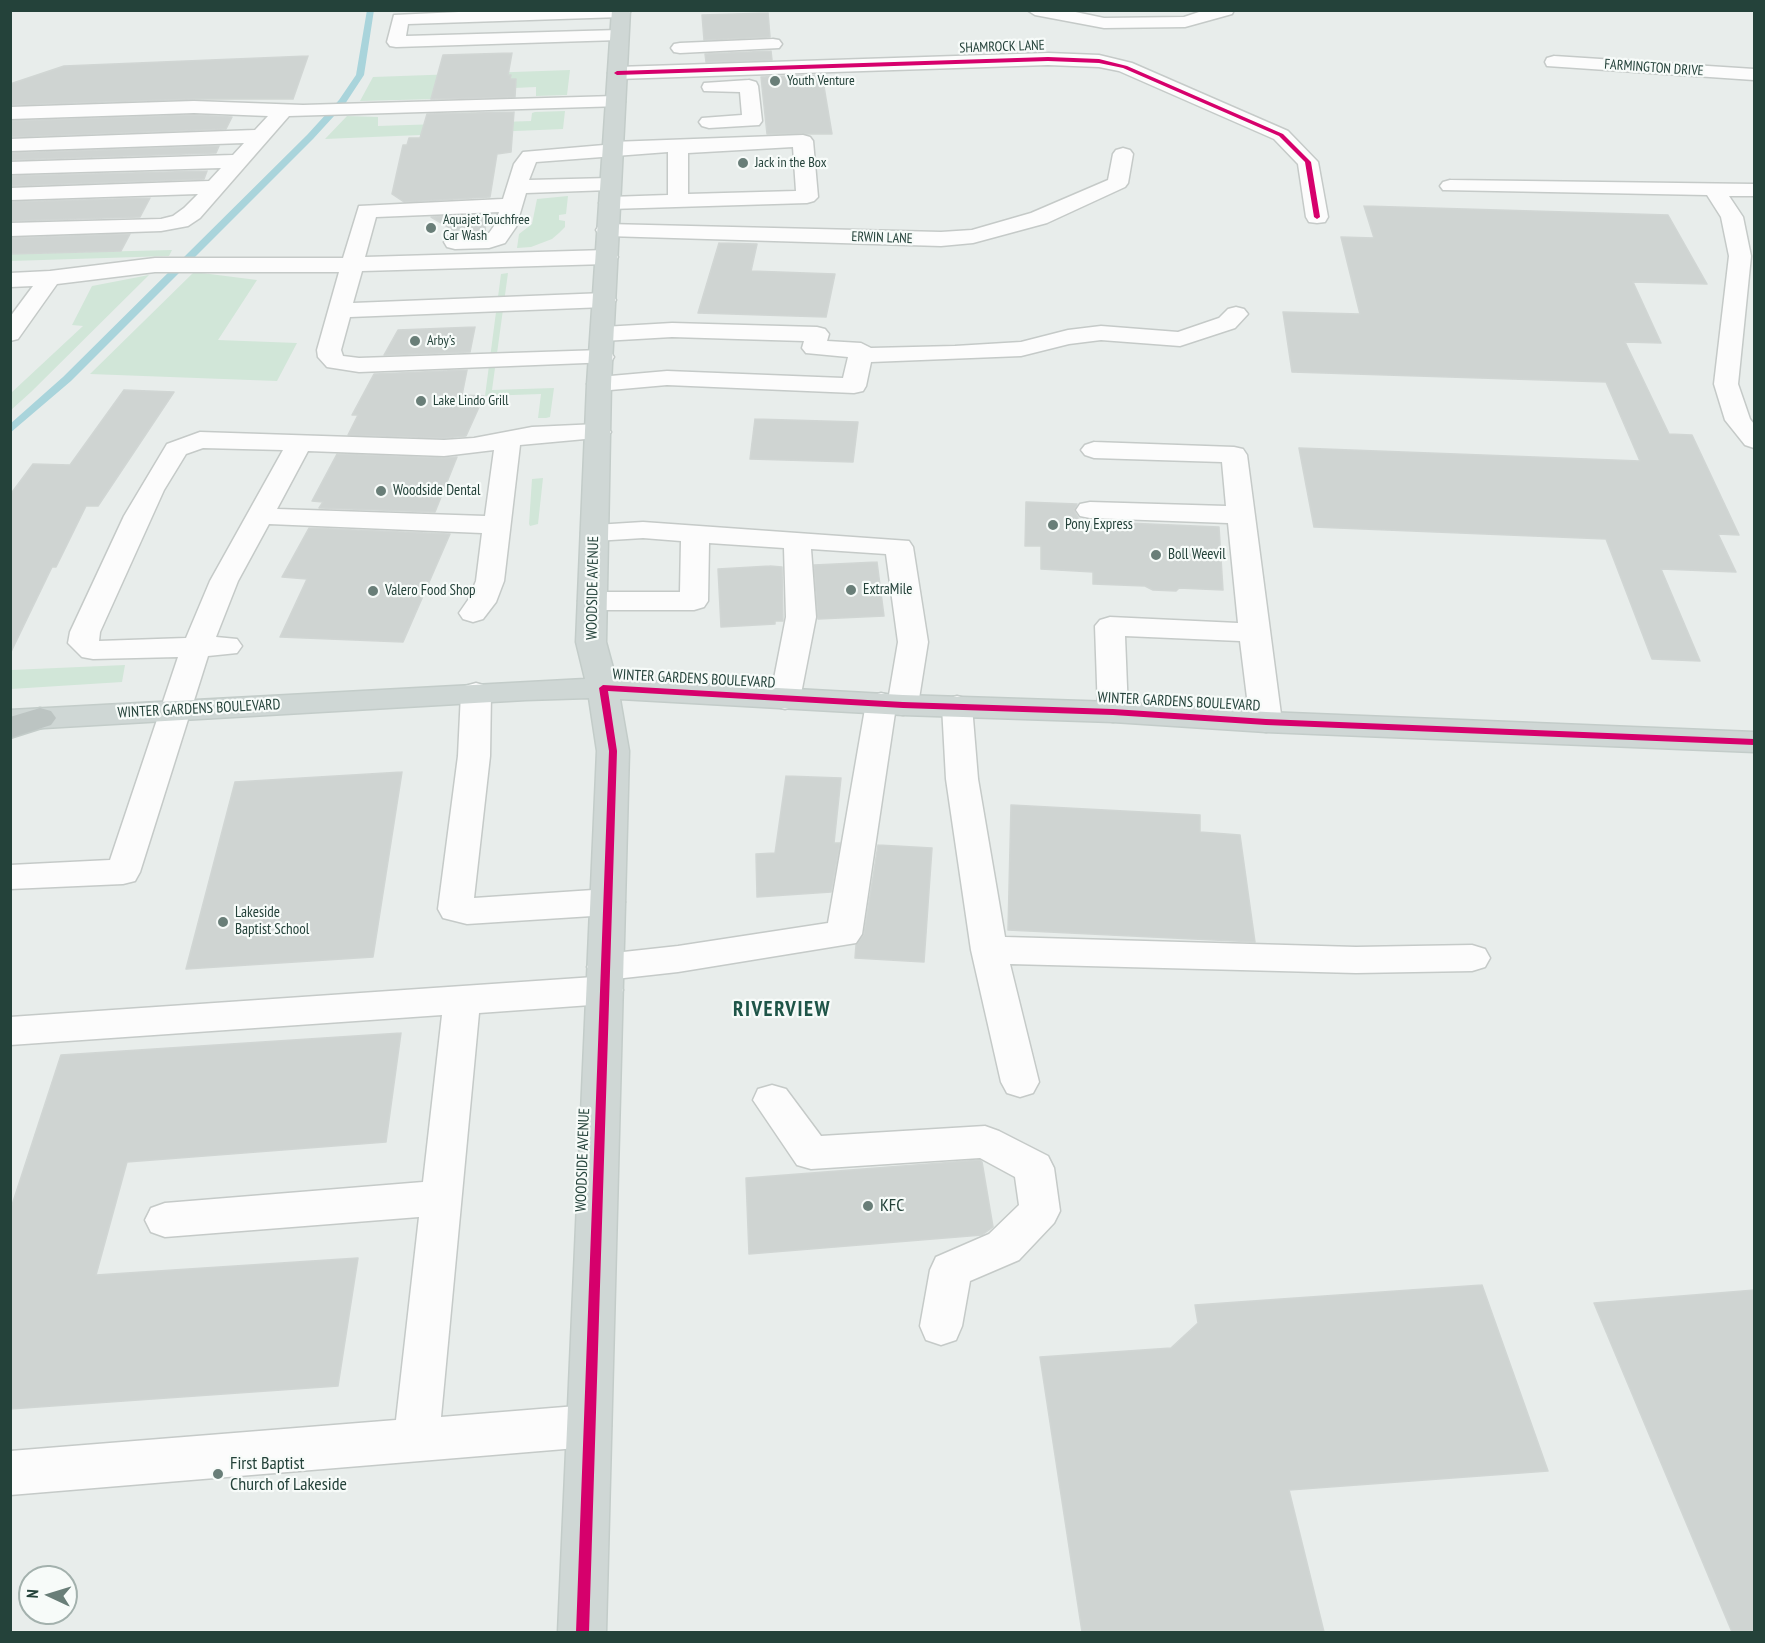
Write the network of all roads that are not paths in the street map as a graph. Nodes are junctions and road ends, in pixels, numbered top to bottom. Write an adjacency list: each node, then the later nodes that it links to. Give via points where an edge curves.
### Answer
1 (1035, 10): 2 (street, via 1104,23 1185,22)
2 (1226, 10)
3 (621, 11): 4 (main road, WOODSIDE AVENUE); 4 (street, via 400,19 396,42)
4 (619, 43): 7 (street); 10 (main road, WOODSIDE AVENUE)
5 (774, 44): 6 (street)
6 (666, 48)
7 (642, 49)
8 (1554, 62): 9 (street, FARMINGTON DRIVE)
9 (1755, 75)
10 (616, 88): 11 (street, via 358,110); 13 (street, via 749,86 752,121); 15 (main road, WOODSIDE AVENUE); 31 (street, SHAMROCK LANE, via 1048,59 1099,61 1125,67 1281,135 1308,162)
11 (293, 111): 12 (street, via 194,107); 16 (street)
12 (10, 113)
13 (694, 123)
14 (637, 124): 15 (street)
15 (614, 125): 19 (main road, WOODSIDE AVENUE)
16 (262, 135): 17 (street); 21 (street)
17 (10, 145)
18 (678, 146): 19 (street); 30 (street); 30 (street, via 803,141 807,197)
19 (612, 150): 28 (main road, WOODSIDE AVENUE); 29 (street, via 530,156)
20 (1123, 154): 33 (street, ERWIN LANE, via 1118,183 1039,218 973,236 941,239)
21 (239, 161): 22 (street); 24 (street)
22 (10, 168)
23 (1450, 186): 25 (street)
24 (216, 187): 27 (street); 32 (street, via 192,213 171,223)
25 (1714, 189): 26 (street); 47 (street, via 1732,217 1740,256 1726,384 1738,420)
26 (1755, 190)
27 (10, 194)
28 (610, 194): 29 (street); 30 (street); 33 (main road, WOODSIDE AVENUE)
29 (514, 196): 34 (street, via 505,227 497,238 489,241); 34 (street, via 367,211)
30 (678, 201)
31 (1317, 217)
32 (10, 230)
33 (608, 230): 35 (main road, WOODSIDE AVENUE)
34 (356, 255): 35 (street); 36 (street, via 155,265); 39 (street)
35 (607, 257): 38 (main road, WOODSIDE AVENUE)
36 (50, 278): 37 (street); 41 (street)
37 (10, 279)
38 (605, 300): 39 (street); 42 (main road, WOODSIDE AVENUE)
39 (340, 310): 42 (street, via 329,350 336,362 359,365)
40 (1236, 314): 43 (street, via 1227,323 1180,339 1101,333 1021,349)
41 (10, 334)
42 (603, 345): 43 (street, via 672,330 817,334 814,348 861,350); 44 (main road, WOODSIDE AVENUE)
43 (860, 355): 44 (street, via 854,386 667,378)
44 (599, 384): 45 (main road, WOODSIDE AVENUE)
45 (598, 432): 46 (street); 54 (main road, WOODSIDE AVENUE)
46 (508, 439): 48 (street, via 444,448); 53 (street)
47 (1755, 440)
48 (300, 443): 52 (street); 61 (street, via 200,440 177,449 138,516 83,643 93,650)
49 (1094, 450): 51 (street, via 1234,455)
50 (1090, 510): 51 (street)
51 (1240, 515): 59 (street)
52 (260, 516): 53 (street); 61 (street, via 224,581)
53 (496, 525): 58 (street, via 490,581)
54 (595, 532): 55 (street); 57 (main road, WOODSIDE AVENUE)
55 (695, 534): 56 (street); 57 (street, via 694,601)
56 (797, 540): 64 (street, via 801,616); 65 (street, via 899,547 913,642)
57 (592, 601): 62 (main road, WOODSIDE AVENUE, via 591,642)
58 (473, 614)
59 (1254, 633): 68 (street, via 1110,626); 70 (street)
60 (227, 646): 61 (street)
61 (196, 648): 67 (street)
62 (603, 688): 63 (main road, WINTER GARDENS BOULEVARD); 64 (main road, WINTER GARDENS BOULEVARD); 74 (main road, WOODSIDE AVENUE, via 613,751)
63 (476, 693): 67 (main road, WINTER GARDENS BOULEVARD); 74 (street, via 474,756 455,909)
64 (785, 699): 65 (main road, WINTER GARDENS BOULEVARD)
65 (892, 704): 66 (main road, WINTER GARDENS BOULEVARD); 77 (street, via 844,934 678,959)
66 (957, 706): 68 (main road, WINTER GARDENS BOULEVARD); 75 (street, via 962,778)
67 (175, 710): 69 (main road, WINTER GARDENS BOULEVARD); 73 (street, via 123,872)
68 (1113, 712): 70 (main road, WINTER GARDENS BOULEVARD)
69 (25, 719): 71 (highway)
70 (1266, 722): 72 (main road, WINTER GARDENS BOULEVARD)
71 (10, 728)
72 (1755, 742)
73 (10, 877)
74 (608, 902): 77 (main road, WOODSIDE AVENUE)
75 (989, 950): 76 (street, via 1356,960); 80 (street)
76 (1472, 958)
77 (605, 979): 78 (street); 85 (main road, WOODSIDE AVENUE)
78 (462, 1000): 79 (street); 82 (street)
79 (10, 1031)
80 (1020, 1082)
81 (772, 1100): 84 (street, via 811,1154 985,1142 1034,1168 1040,1211 1004,1247 951,1270)
82 (442, 1198): 83 (street); 86 (street)
83 (165, 1220)
84 (941, 1326)
85 (589, 1426): 86 (street); 88 (main road, WOODSIDE AVENUE)
86 (416, 1441): 87 (street)
87 (10, 1473)
88 (582, 1632)

